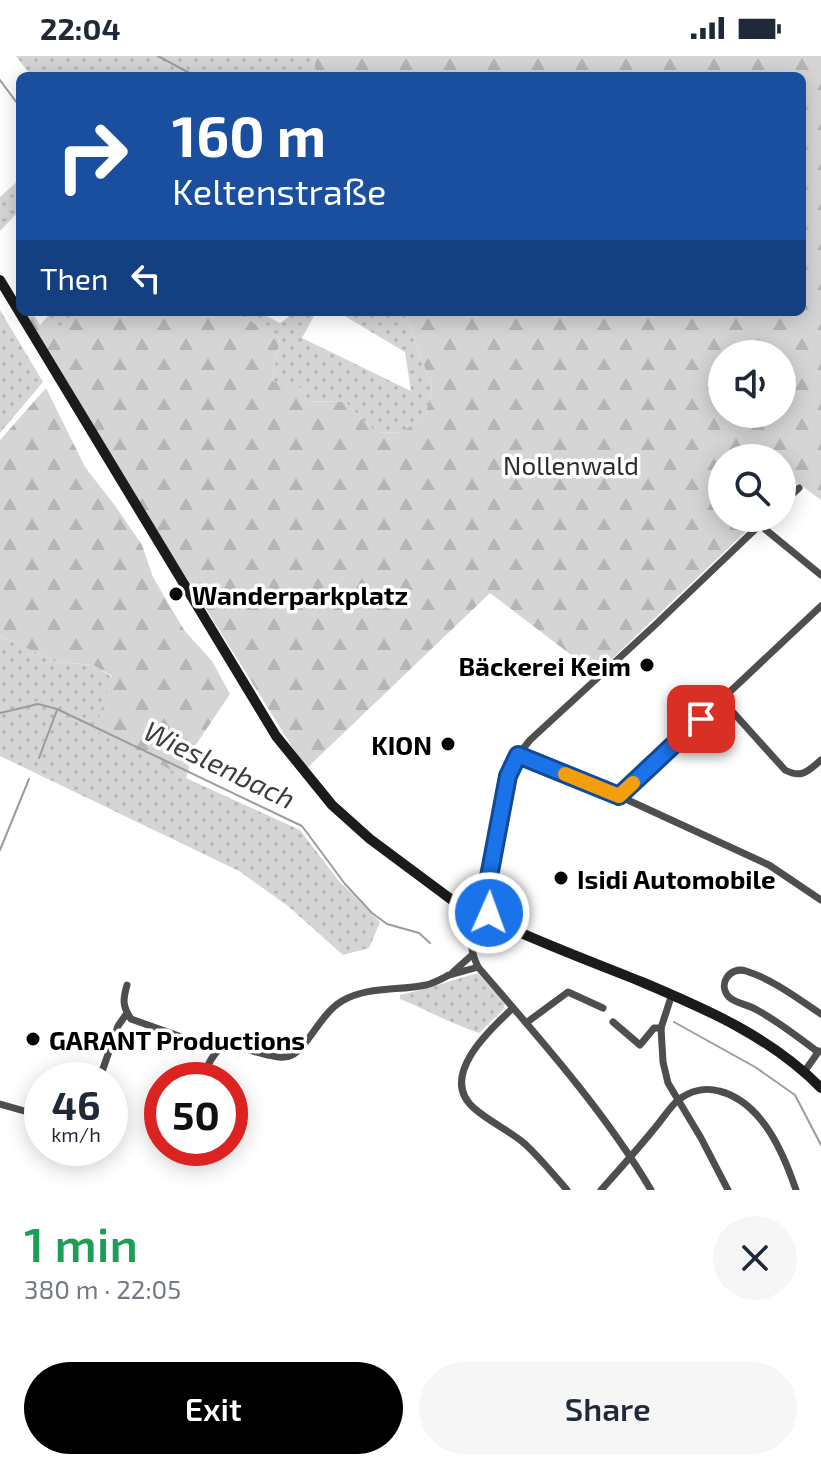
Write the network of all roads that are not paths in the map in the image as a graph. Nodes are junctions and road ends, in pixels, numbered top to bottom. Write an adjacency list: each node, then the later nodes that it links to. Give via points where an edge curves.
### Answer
1 (0, 280): 2 (main road)
2 (16, 306)
3 (22, 316): 16 (main road, via 276,736 332,805)
4 (799, 488): 5 (street)
5 (796, 491)
6 (753, 532): 11 (street)
7 (769, 532): 8 (street)
8 (821, 575)
9 (821, 606): 10 (street)
10 (722, 700): 12 (street, via 785,770 801,774); 13 (street)
11 (518, 755): 13 (street); 15 (street, via 508,776)
12 (821, 760)
13 (619, 796): 14 (street, via 769,865)
14 (821, 900)
15 (484, 903): 16 (main road, via 471,901); 17 (main road)
16 (464, 907): 18 (main road, via 463,917)
17 (488, 918): 18 (main road); 23 (main road)
18 (472, 926): 19 (street)
19 (472, 955): 20 (street); 21 (street)
20 (478, 967): 21 (street); 24 (street)
21 (449, 975): 31 (street, via 341,1001 290,1056 234,1047)
22 (127, 985): 26 (street)
23 (672, 994): 30 (street); 35 (main road, via 748,1032)
24 (513, 1008): 29 (street); 41 (street, via 481,1040 460,1086 472,1107 525,1144)
25 (603, 1008): 29 (street, via 568,992)
26 (127, 1013): 31 (street, via 131,1019); 33 (street)
27 (821, 1014): 32 (street, via 778,985 743,970 725,980 730,998)
28 (613, 1022): 30 (street, via 640,1045 654,1028)
29 (526, 1023): 40 (street)
30 (661, 1028): 37 (street, via 663,1062)
31 (218, 1050): 34 (street)
32 (820, 1050): 35 (street)
33 (105, 1062)
34 (209, 1062)
35 (804, 1072): 36 (main road)
36 (821, 1088)
37 (678, 1100): 40 (street); 44 (street); 45 (street, via 710,1088 749,1107 770,1132)
38 (0, 1104): 39 (street)
39 (24, 1111)
40 (631, 1157): 42 (street); 43 (street)
41 (567, 1190)
42 (601, 1190)
43 (651, 1190)
44 (728, 1190)
45 (796, 1190)

